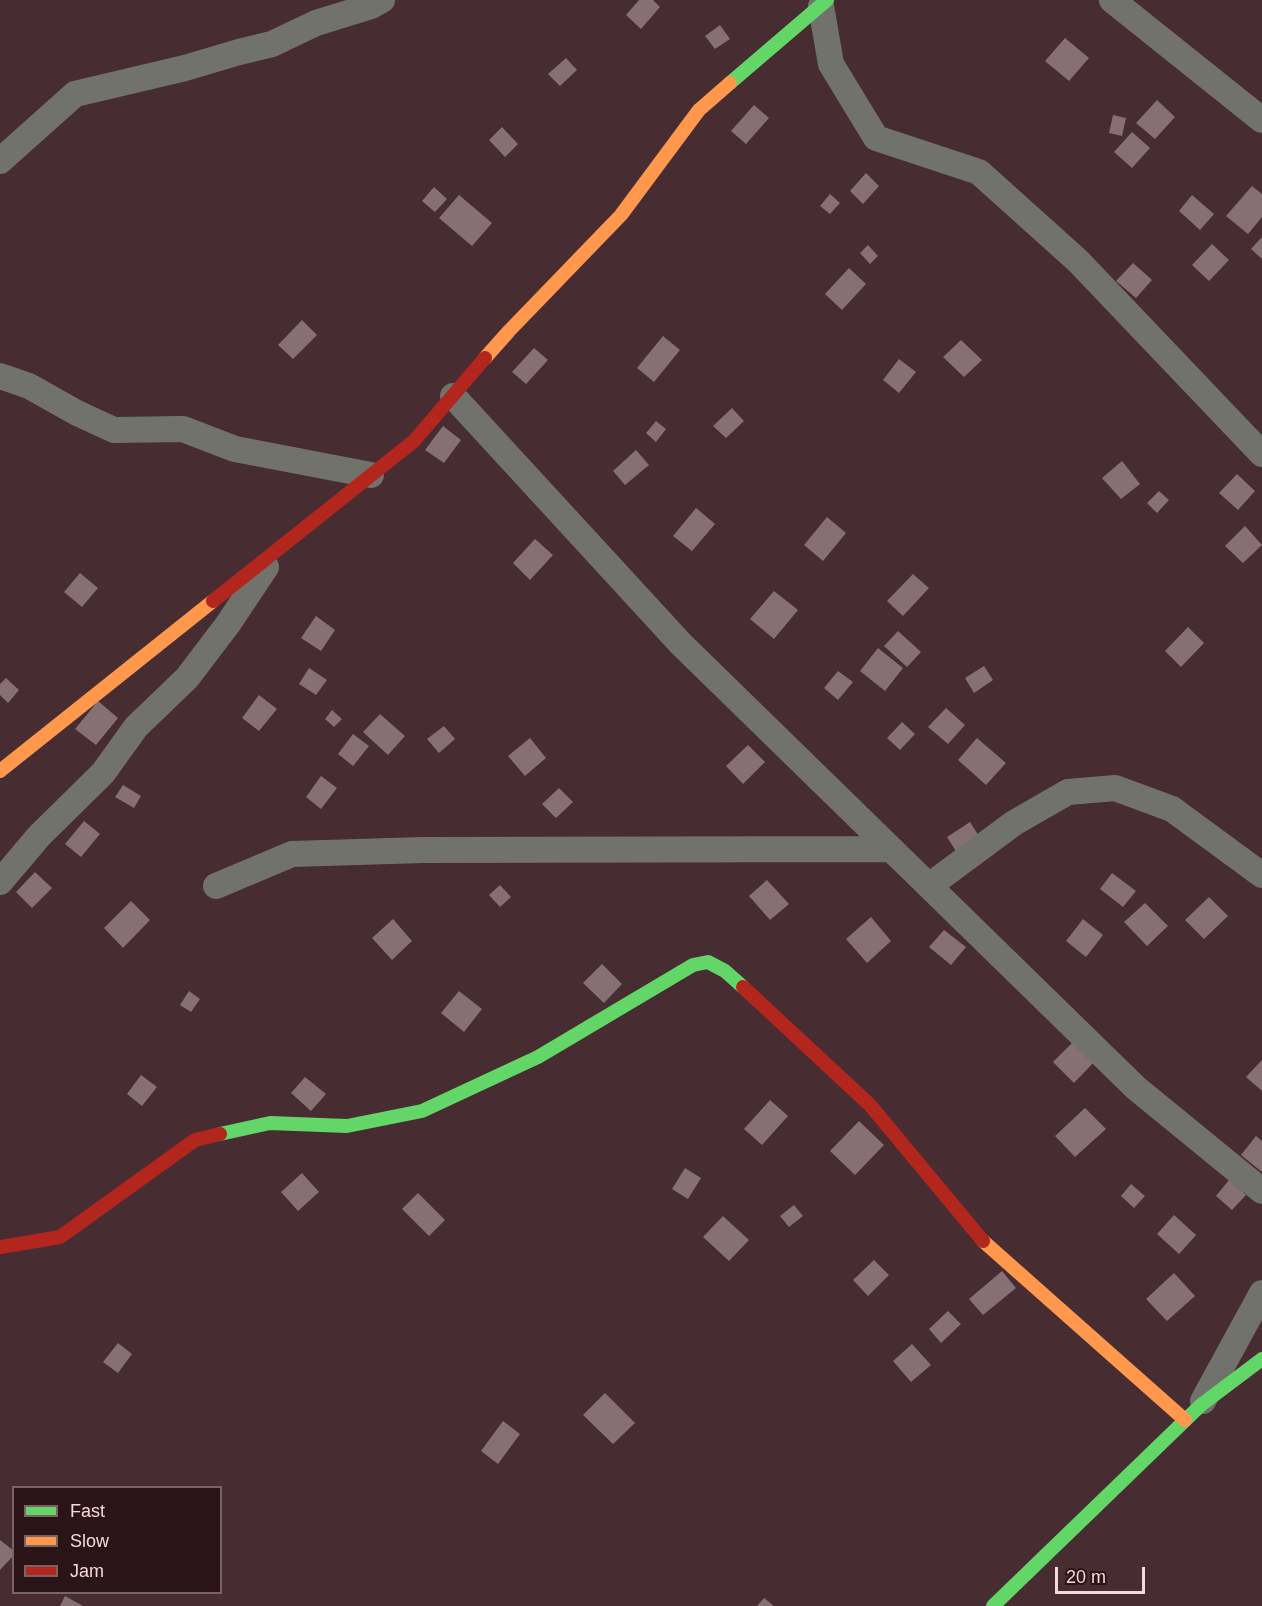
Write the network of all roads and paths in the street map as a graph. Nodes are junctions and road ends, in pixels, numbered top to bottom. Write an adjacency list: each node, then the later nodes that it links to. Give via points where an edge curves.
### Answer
1 (381, 0): 5 (street, via 316,23 272,44 75,94)
2 (1112, 0): 4 (street)
3 (824, 3): 7 (street, via 699,110 621,215 509,331); 8 (street, via 831,64 876,138 979,171 1078,261)
4 (1262, 120)
5 (0, 161)
6 (0, 376): 9 (street, via 114,430 183,429 235,449)
7 (453, 396): 9 (street, via 414,441); 12 (street, via 681,644)
8 (1262, 454)
9 (371, 475): 10 (street)
10 (276, 551): 11 (street); 14 (street, via 187,678 136,727 103,773 39,836)
11 (0, 771)
12 (891, 849): 15 (street, via 292,854); 16 (street)
13 (1262, 875): 16 (street, via 1172,809 1115,788 1068,792 1014,823)
14 (0, 882)
15 (216, 886)
16 (929, 886): 17 (street, via 1136,1088)
17 (1262, 1191)
18 (0, 1246): 21 (street, via 60,1237 195,1140 270,1123 347,1126 422,1111 538,1057 693,965 708,962 725,971 870,1104 985,1243)
19 (1262, 1293): 21 (street)
20 (1262, 1359): 21 (street)
21 (1193, 1412): 22 (street)
22 (993, 1606)

